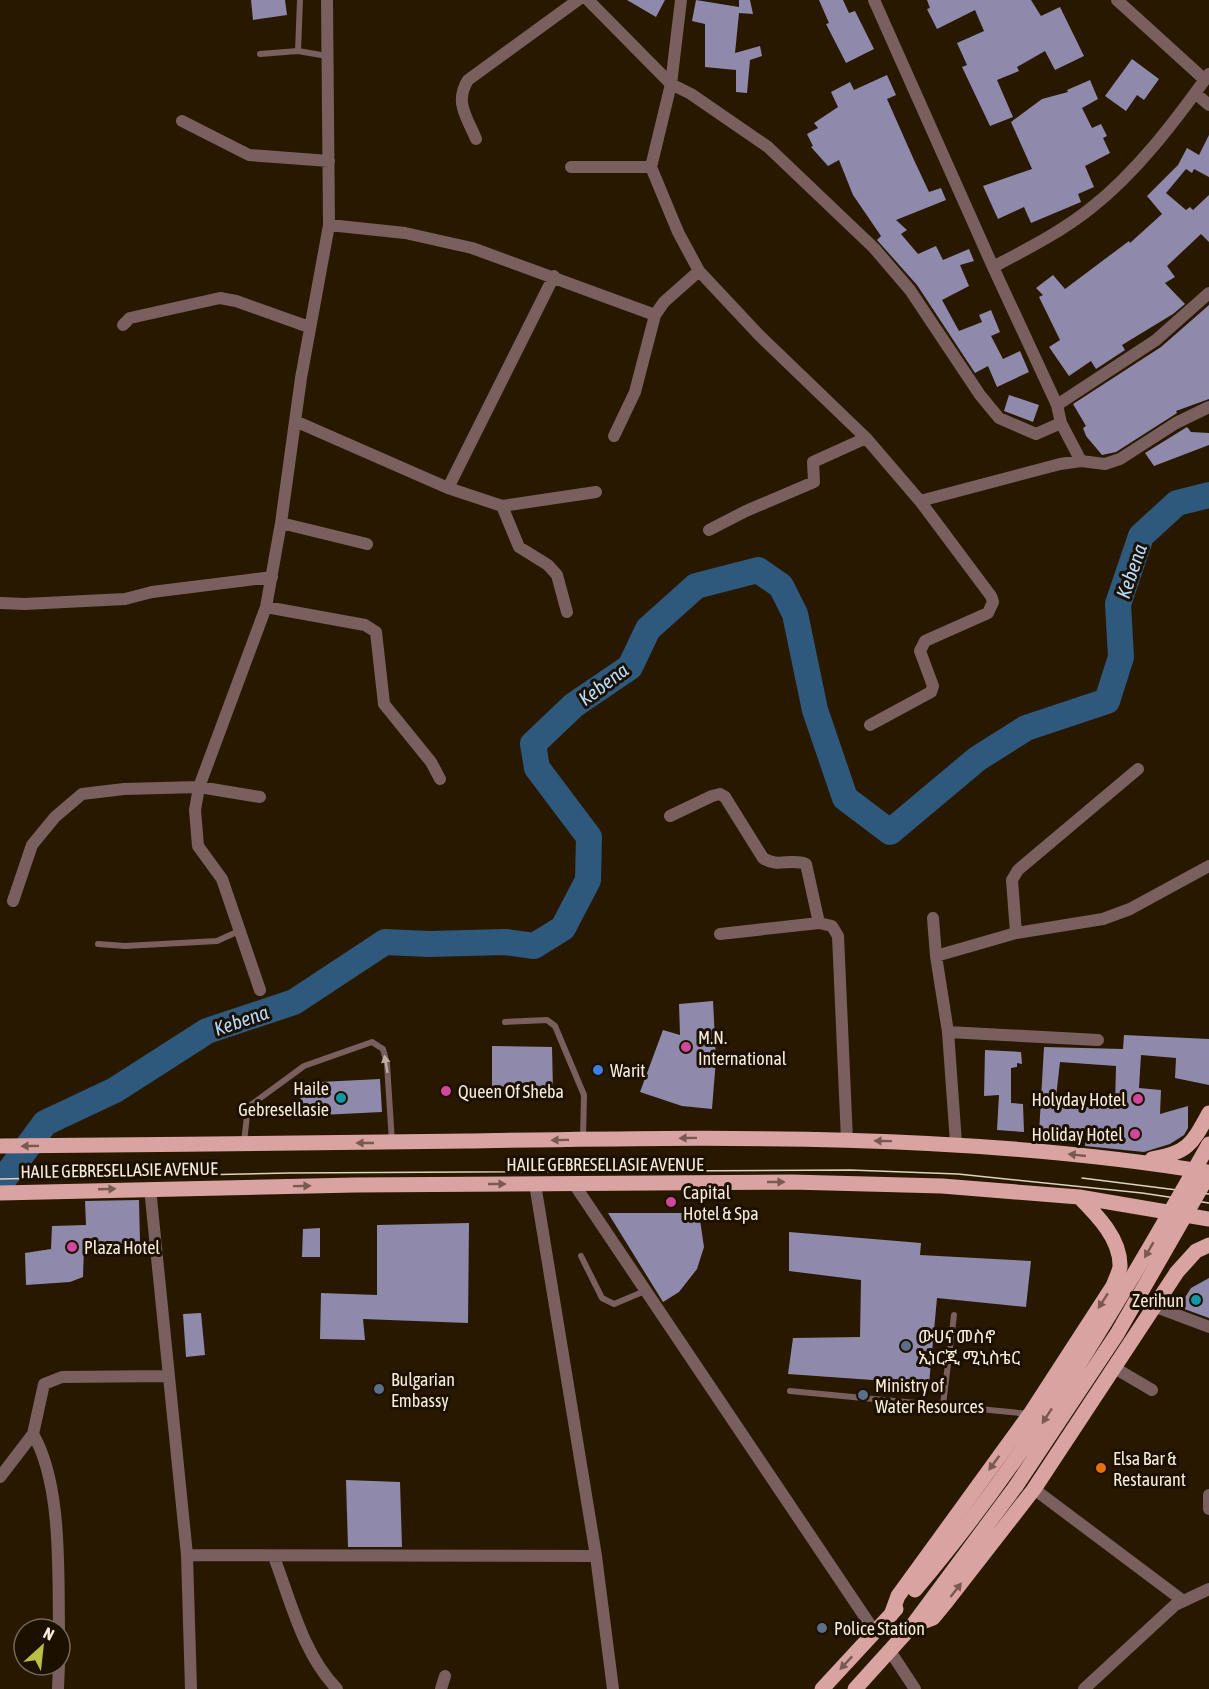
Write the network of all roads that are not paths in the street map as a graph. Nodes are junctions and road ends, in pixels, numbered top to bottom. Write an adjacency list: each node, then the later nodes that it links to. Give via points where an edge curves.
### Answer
1 (300, 0): 8 (lane)
2 (327, 0): 10 (street)
3 (578, 0): 16 (street, via 468,80 460,101)
4 (588, 0): 12 (street)
5 (681, 0): 12 (street)
6 (874, 0): 21 (street)
7 (1117, 0): 11 (street)
8 (298, 51): 9 (lane); 10 (lane)
9 (260, 54)
10 (328, 56): 17 (street)
11 (1207, 77): 13 (street)
12 (671, 84): 19 (street); 31 (street, via 768,147 874,248 910,290 999,418 1036,434)
13 (1195, 93): 14 (street); 21 (street, via 1130,173 1092,207 1062,229)
14 (1209, 105)
15 (182, 121): 17 (street, via 249,155)
16 (476, 139)
17 (329, 161): 20 (street)
18 (572, 167): 19 (street)
19 (651, 167): 22 (street)
20 (329, 225): 23 (street, via 443,240); 27 (street)
21 (993, 267): 28 (street)
22 (699, 271): 25 (street); 33 (street)
23 (554, 276): 25 (street); 35 (street)
24 (1209, 292): 28 (street, via 1156,340)
25 (655, 315): 32 (street, via 635,392)
26 (123, 325): 27 (street, via 130,318 220,298)
27 (309, 327): 30 (street)
28 (1057, 405): 31 (street)
29 (1209, 407): 34 (street, via 1120,459 1105,464)
30 (295, 421): 35 (street); 39 (street)
31 (1062, 423): 34 (street)
32 (614, 436)
33 (866, 438): 37 (street); 40 (street, via 813,462 814,482)
34 (1081, 460): 37 (street)
35 (448, 488): 38 (street)
36 (596, 492): 38 (street)
37 (920, 501): 46 (street, via 991,596 993,607 988,613 925,641 920,651 933,686 931,692)
38 (502, 506): 45 (street, via 519,547 557,575)
39 (281, 523): 41 (street); 42 (street)
40 (709, 530)
41 (367, 544)
42 (272, 577): 43 (street, via 125,599); 44 (street)
43 (0, 603)
44 (266, 607): 48 (street, via 365,625 376,632 384,704); 49 (street)
45 (567, 612)
46 (870, 725)
47 (1138, 769): 57 (street, via 1018,870 1012,880)
48 (440, 779)
49 (199, 787): 50 (street); 53 (street, via 82,794 55,817 32,845); 56 (street, via 195,810 198,846 222,879)
50 (260, 797)
51 (670, 816): 55 (street, via 712,796 725,797 763,858 771,864 806,864)
52 (1209, 866): 57 (street, via 1130,909 1103,919)
53 (13, 901)
54 (933, 918): 60 (street)
55 (819, 923): 58 (street); 67 (street, via 832,926 838,936)
56 (239, 931): 59 (lane, via 217,941); 61 (street)
57 (1016, 933): 60 (street)
58 (720, 934)
59 (98, 944)
60 (936, 956): 63 (street)
61 (260, 990)
62 (505, 1022): 66 (lane, via 547,1020 555,1026 584,1095)
63 (948, 1032): 64 (street); 70 (street)
64 (1098, 1040)
65 (1209, 1113): 73 (main road, via 1190,1146 1176,1155)
66 (583, 1139): 67 (main road, HAILE GEBRESELLASIE AVENUE, one-way to 66); 69 (main road, HAILE GEBRESELLASIE AVENUE, one-way to 69)
67 (847, 1140): 70 (main road, HAILE GEBRESELLASIE AVENUE, one-way to 67)
68 (244, 1143): 69 (main road, HAILE GEBRESELLASIE AVENUE, one-way to 68); 69 (lane, one-way to 68, via 387,1064 383,1049 372,1042 304,1066 248,1107); 72 (main road, HAILE GEBRESELLASIE AVENUE, one-way to 72)
69 (392, 1143)
70 (956, 1143): 73 (main road, HAILE GEBRESELLASIE AVENUE, one-way to 70)
71 (1209, 1144): 103 (main road, one-way to 103, bridge, via 1096,1340 1039,1428 959,1539)
72 (0, 1146)
73 (1135, 1161): 74 (main road, HAILE GEBRESELLASIE AVENUE)
74 (1209, 1173): 105 (main road, bridge, via 1117,1334 1016,1486)
75 (535, 1184): 76 (main road, HAILE GEBRESELLASIE AVENUE); 77 (main road, HAILE GEBRESELLASIE AVENUE, one-way to 75); 99 (street)
76 (573, 1184): 79 (main road, HAILE GEBRESELLASIE AVENUE, one-way to 79, via 790,1182 942,1186); 83 (street)
77 (150, 1188): 78 (main road, HAILE GEBRESELLASIE AVENUE, one-way to 77); 88 (street)
78 (0, 1193)
79 (1079, 1197): 80 (main road, HAILE GEBRESELLASIE AVENUE); 92 (main road, one-way to 92, via 1110,1232 1120,1267 1113,1286)
80 (1209, 1219)
81 (1209, 1245): 84 (main road, via 1196,1251 1183,1265)
82 (581, 1256): 83 (lane, via 602,1298 614,1304)
83 (646, 1291): 106 (street)
84 (1153, 1306): 86 (street); 87 (main road)
85 (954, 1315): 91 (lane)
86 (1209, 1327)
87 (1113, 1367): 89 (street); 95 (main road)
88 (168, 1376): 93 (street, via 51,1380 44,1384); 98 (street)
89 (1152, 1390)
90 (790, 1391): 91 (lane)
91 (943, 1405): 92 (lane)
92 (1030, 1414): 103 (main road, one-way to 103, via 898,1596)
93 (33, 1434): 94 (street); 104 (street, via 44,1453 52,1486)
94 (0, 1477)
95 (1034, 1489): 102 (street); 105 (main road, one-way to 95, via 933,1618)
96 (1209, 1495): 97 (street)
97 (1209, 1509)
98 (187, 1555): 100 (street); 109 (street)
99 (596, 1556): 100 (street); 112 (street)
100 (274, 1557): 110 (street, via 319,1670)
101 (1209, 1589): 102 (street)
102 (1182, 1600): 116 (street)
103 (891, 1615): 106 (main road)
104 (58, 1617)
105 (912, 1626): 107 (main road)
106 (874, 1632): 113 (main road, one-way to 113)
107 (890, 1651): 114 (main road); 115 (street)
108 (445, 1676): 111 (street)
109 (192, 1689)
110 (337, 1689)
111 (441, 1689)
112 (613, 1689)
113 (822, 1689)
114 (855, 1689)
115 (915, 1689)
116 (1084, 1689)

